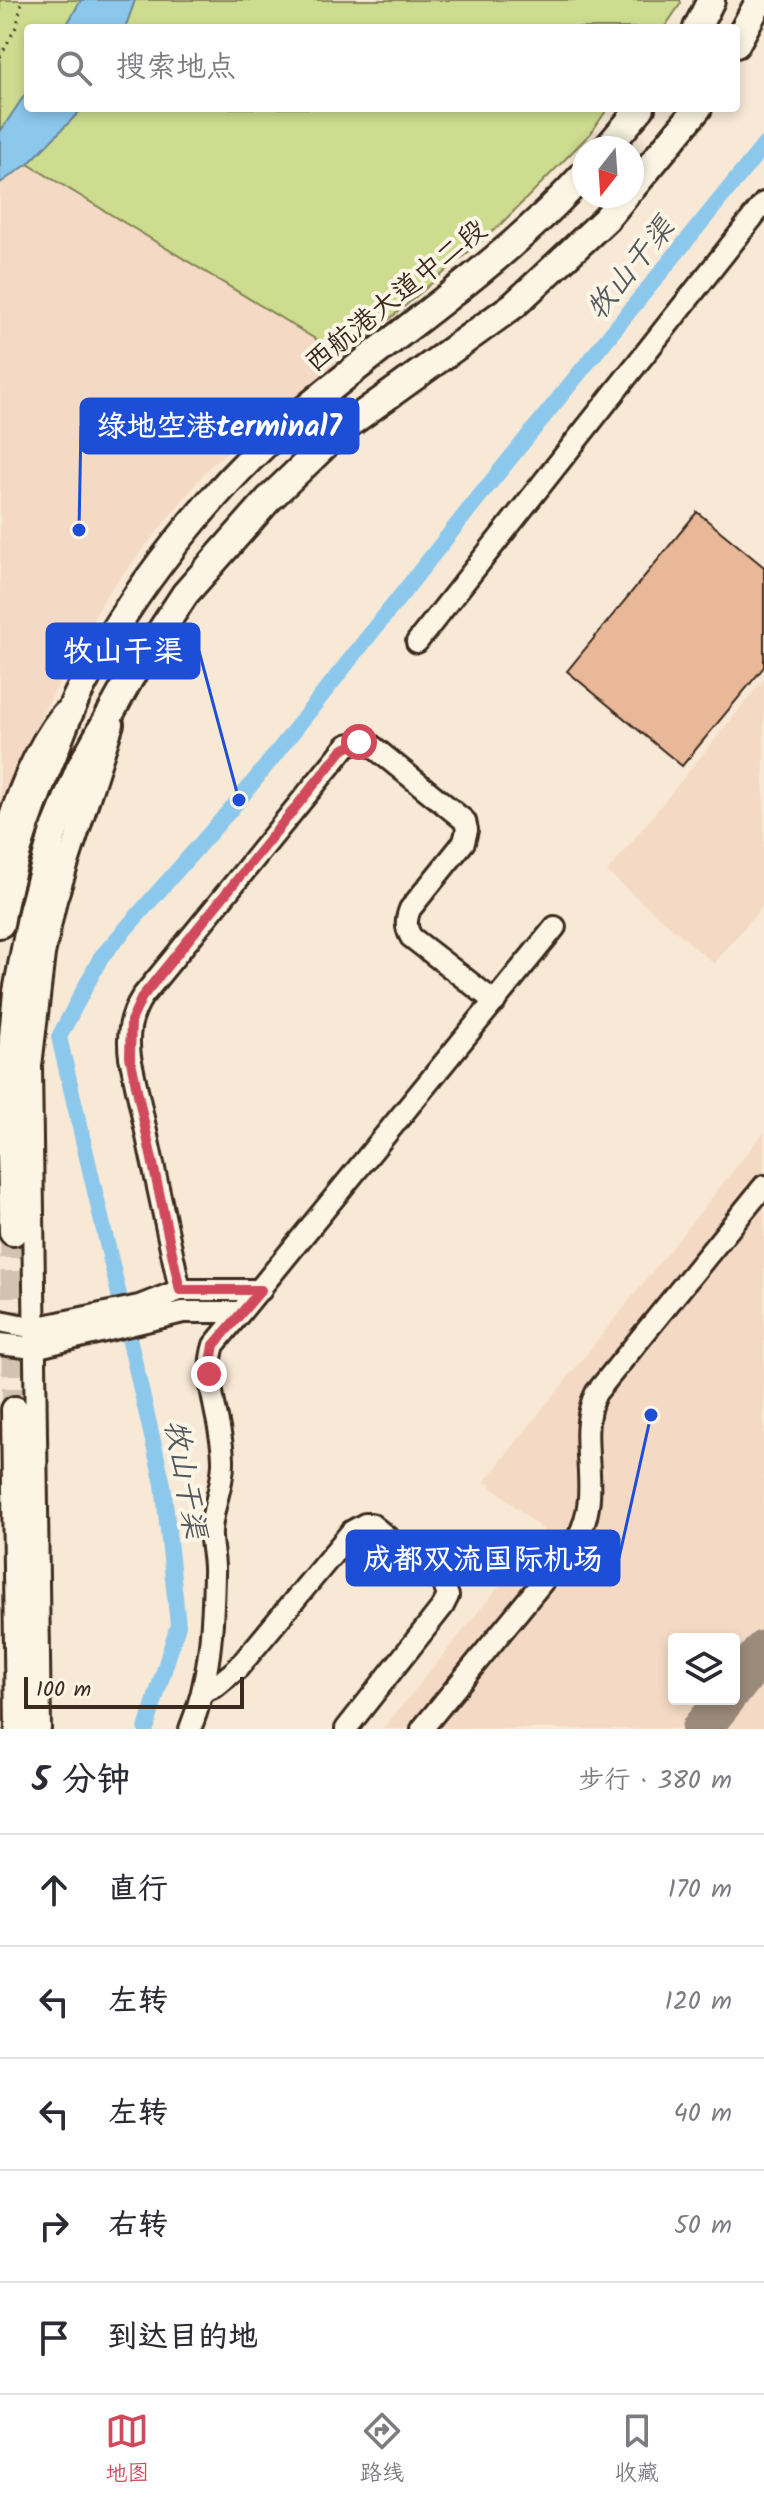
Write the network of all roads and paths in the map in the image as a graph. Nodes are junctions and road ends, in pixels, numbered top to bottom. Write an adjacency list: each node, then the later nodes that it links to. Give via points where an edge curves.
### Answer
1 (22, 0): 6 (path, via 17,25)
2 (711, 0): 4 (main road)
3 (760, 0): 5 (main road)
4 (699, 24)
5 (740, 37)
6 (0, 57)
7 (638, 112): 9 (main road)
8 (695, 112): 10 (main road)
9 (617, 136)
10 (644, 173)
11 (572, 187): 16 (main road, 西航港大道中二段, via 462,286 295,417 220,491 133,600)
12 (764, 203): 14 (street)
13 (615, 208): 15 (main road, via 514,305 342,429 268,500 185,594)
14 (417, 642)
15 (124, 689): 22 (main road, via 80,768 53,834 32,912 17,992 9,1081); 28 (street, via 56,900 36,1009 31,1066)
16 (80, 691): 17 (street, via 50,727); 18 (main road, 西航港大道中二段, via 37,794 6,887)
17 (0, 848)
18 (0, 924)
19 (555, 927): 20 (street)
20 (495, 1002): 23 (street, via 407,930 410,909 464,842 465,821 371,745 347,745 142,997 131,1021 130,1057); 24 (street)
21 (764, 1186): 36 (street, via 596,1393 588,1424 590,1493 585,1526)
22 (13, 1232)
23 (180, 1290): 24 (street); 26 (street)
24 (261, 1290): 25 (street)
25 (240, 1312): 26 (street); 31 (street, via 214,1345 209,1366 223,1471 211,1522 214,1573)
26 (141, 1315): 28 (street)
27 (0, 1321): 28 (street)
28 (34, 1338): 29 (street); 33 (street)
29 (0, 1344)
30 (15, 1410): 32 (main road)
31 (203, 1692): 34 (street); 35 (street, via 238,1668 352,1531 371,1524 443,1582 448,1596)
32 (19, 1729)
33 (40, 1729)
34 (190, 1729)
35 (346, 1729)
36 (422, 1729)

